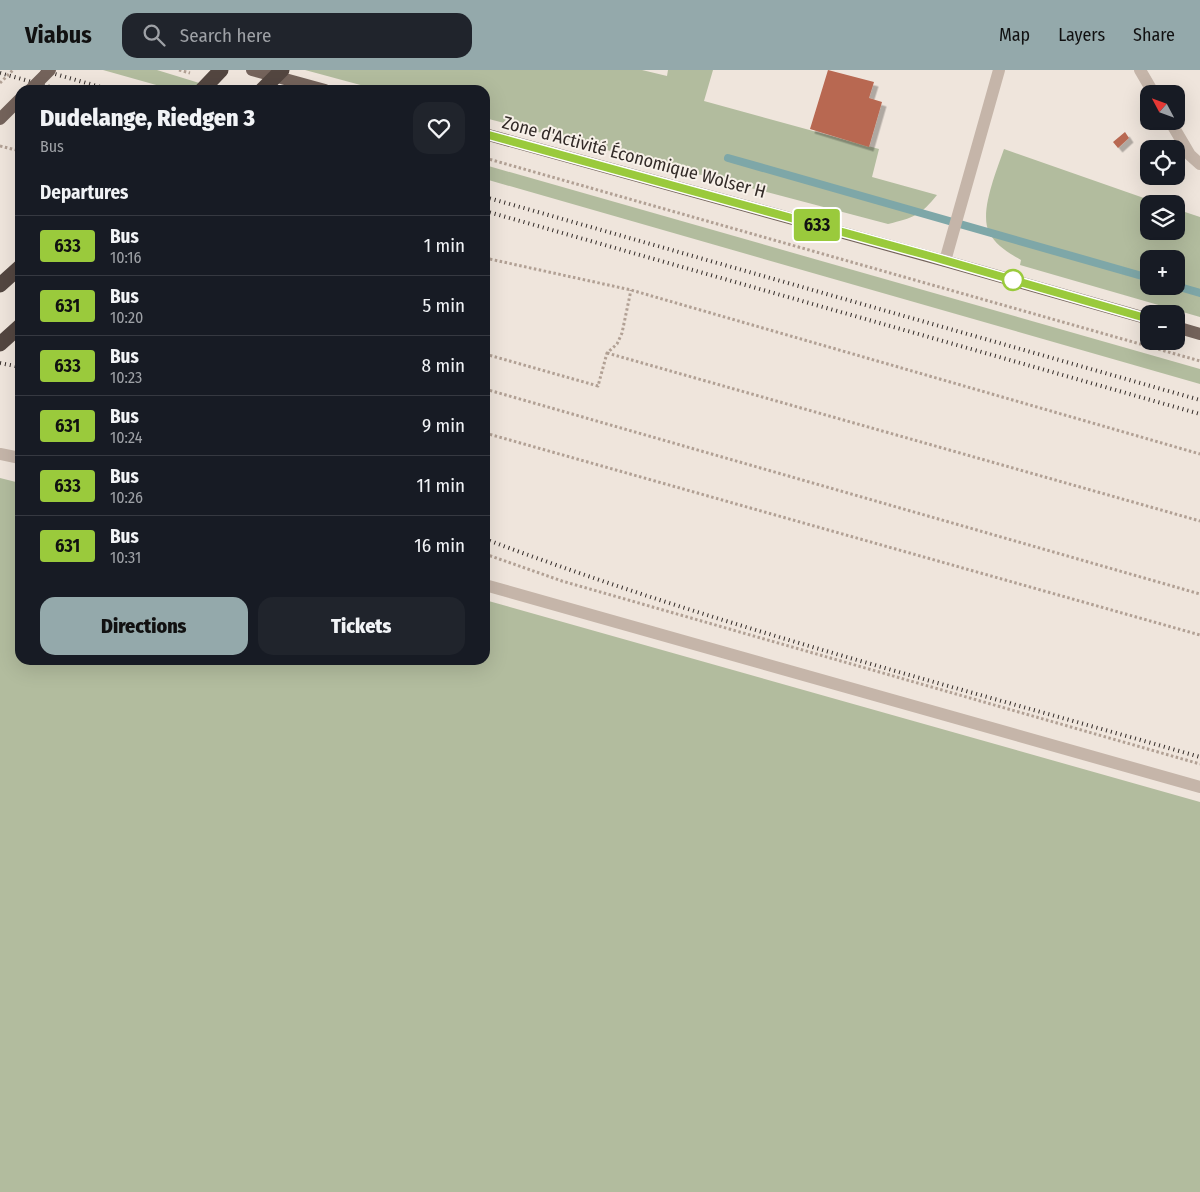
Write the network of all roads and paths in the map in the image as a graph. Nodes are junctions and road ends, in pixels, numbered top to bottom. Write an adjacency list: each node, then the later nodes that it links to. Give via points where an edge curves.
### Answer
1 (13, 70): 8 (path, bridge)
2 (50, 70): 9 (main road, bridge)
3 (221, 70): 10 (highway, bridge)
4 (252, 70): 12 (main road)
5 (282, 70): 11 (highway, bridge)
6 (999, 70): 24 (lane)
7 (1140, 70): 13 (lane)
8 (0, 82)
9 (35, 85)
10 (207, 85)
11 (267, 85)
12 (307, 85)
13 (1149, 85)
14 (15, 105): 15 (main road)
15 (0, 119)
16 (1177, 130): 20 (lane)
17 (490, 135): 24 (main road, Zone d'Activité Économique Wolser H)
18 (0, 146): 19 (path)
19 (15, 150)
20 (1195, 152): 22 (lane)
21 (490, 159): 35 (path)
22 (1200, 164)
23 (490, 259): 27 (path)
24 (945, 261): 28 (main road, Zone d'Activité Économique Wolser H)
25 (15, 272): 26 (highway)
26 (0, 285)
27 (631, 290): 33 (path, via 622,333 617,344); 39 (path)
28 (1140, 316)
29 (15, 330): 32 (highway)
30 (1185, 330): 31 (main road)
31 (1200, 334)
32 (0, 344)
33 (606, 353): 34 (path, via 598,386); 41 (path)
34 (490, 355)
35 (1200, 362)
36 (490, 391): 44 (path)
37 (490, 434): 45 (path)
38 (0, 454): 40 (lane)
39 (1200, 454)
40 (15, 457)
41 (1200, 521)
42 (490, 556): 46 (path, via 562,581)
43 (490, 586): 47 (lane)
44 (1200, 594)
45 (1200, 635)
46 (1200, 764)
47 (1200, 787)

